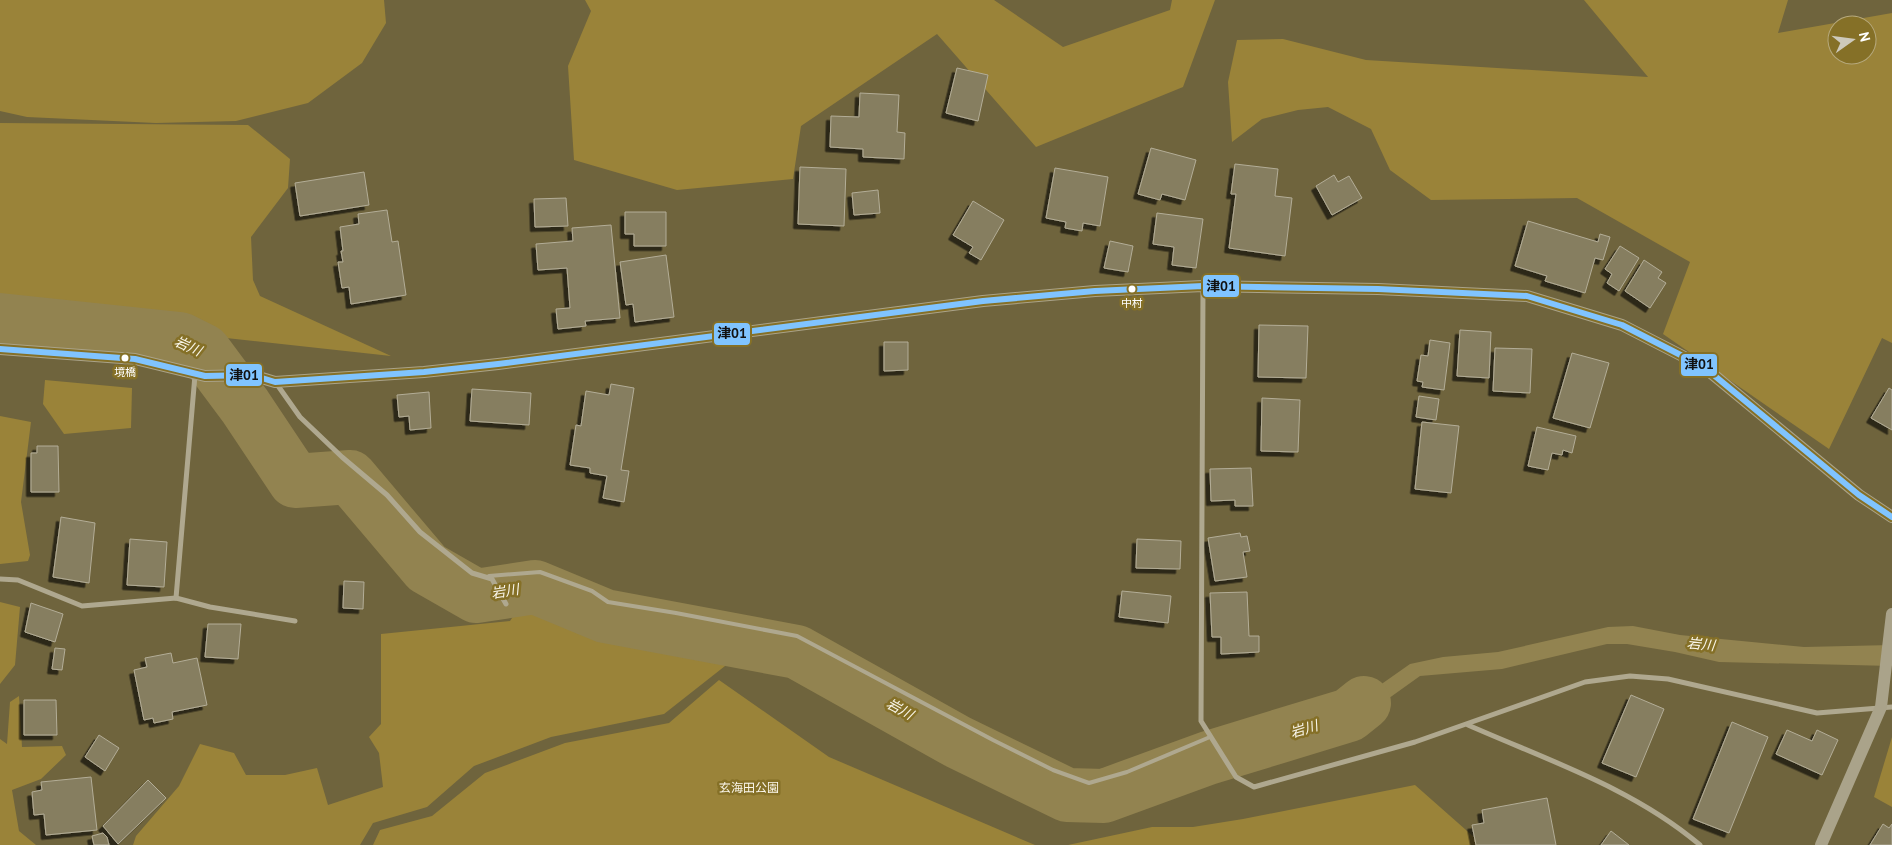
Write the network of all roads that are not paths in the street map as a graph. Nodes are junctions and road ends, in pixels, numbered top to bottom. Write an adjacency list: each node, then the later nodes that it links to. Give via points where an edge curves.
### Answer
1 (1203, 286): 4 (street, via 983,301 498,364); 5 (street, via 1527,296 1622,325 1704,367 1859,495); 14 (street, via 1201,721)
2 (0, 349): 3 (street, via 135,359)
3 (200, 374): 4 (street, via 252,375); 8 (street)
4 (275, 382): 6 (street, via 300,416 387,495 420,532 472,573)
5 (1892, 517)
6 (490, 577): 9 (street); 14 (lane, via 540,572 592,591 608,602 797,636 993,740 1053,770 1089,783 1127,772)
7 (0, 579): 8 (street, via 18,580 82,606)
8 (176, 598): 11 (street)
9 (506, 604)
10 (1892, 614): 12 (street, via 1882,690)
11 (295, 621)
12 (1886, 707): 13 (street, via 1817,713 1668,679 1630,676 1585,682); 16 (street)
13 (1468, 725): 14 (street, via 1254,787 1236,777); 15 (street, via 1620,791)
14 (1210, 737)
15 (1700, 845)
16 (1821, 845)

